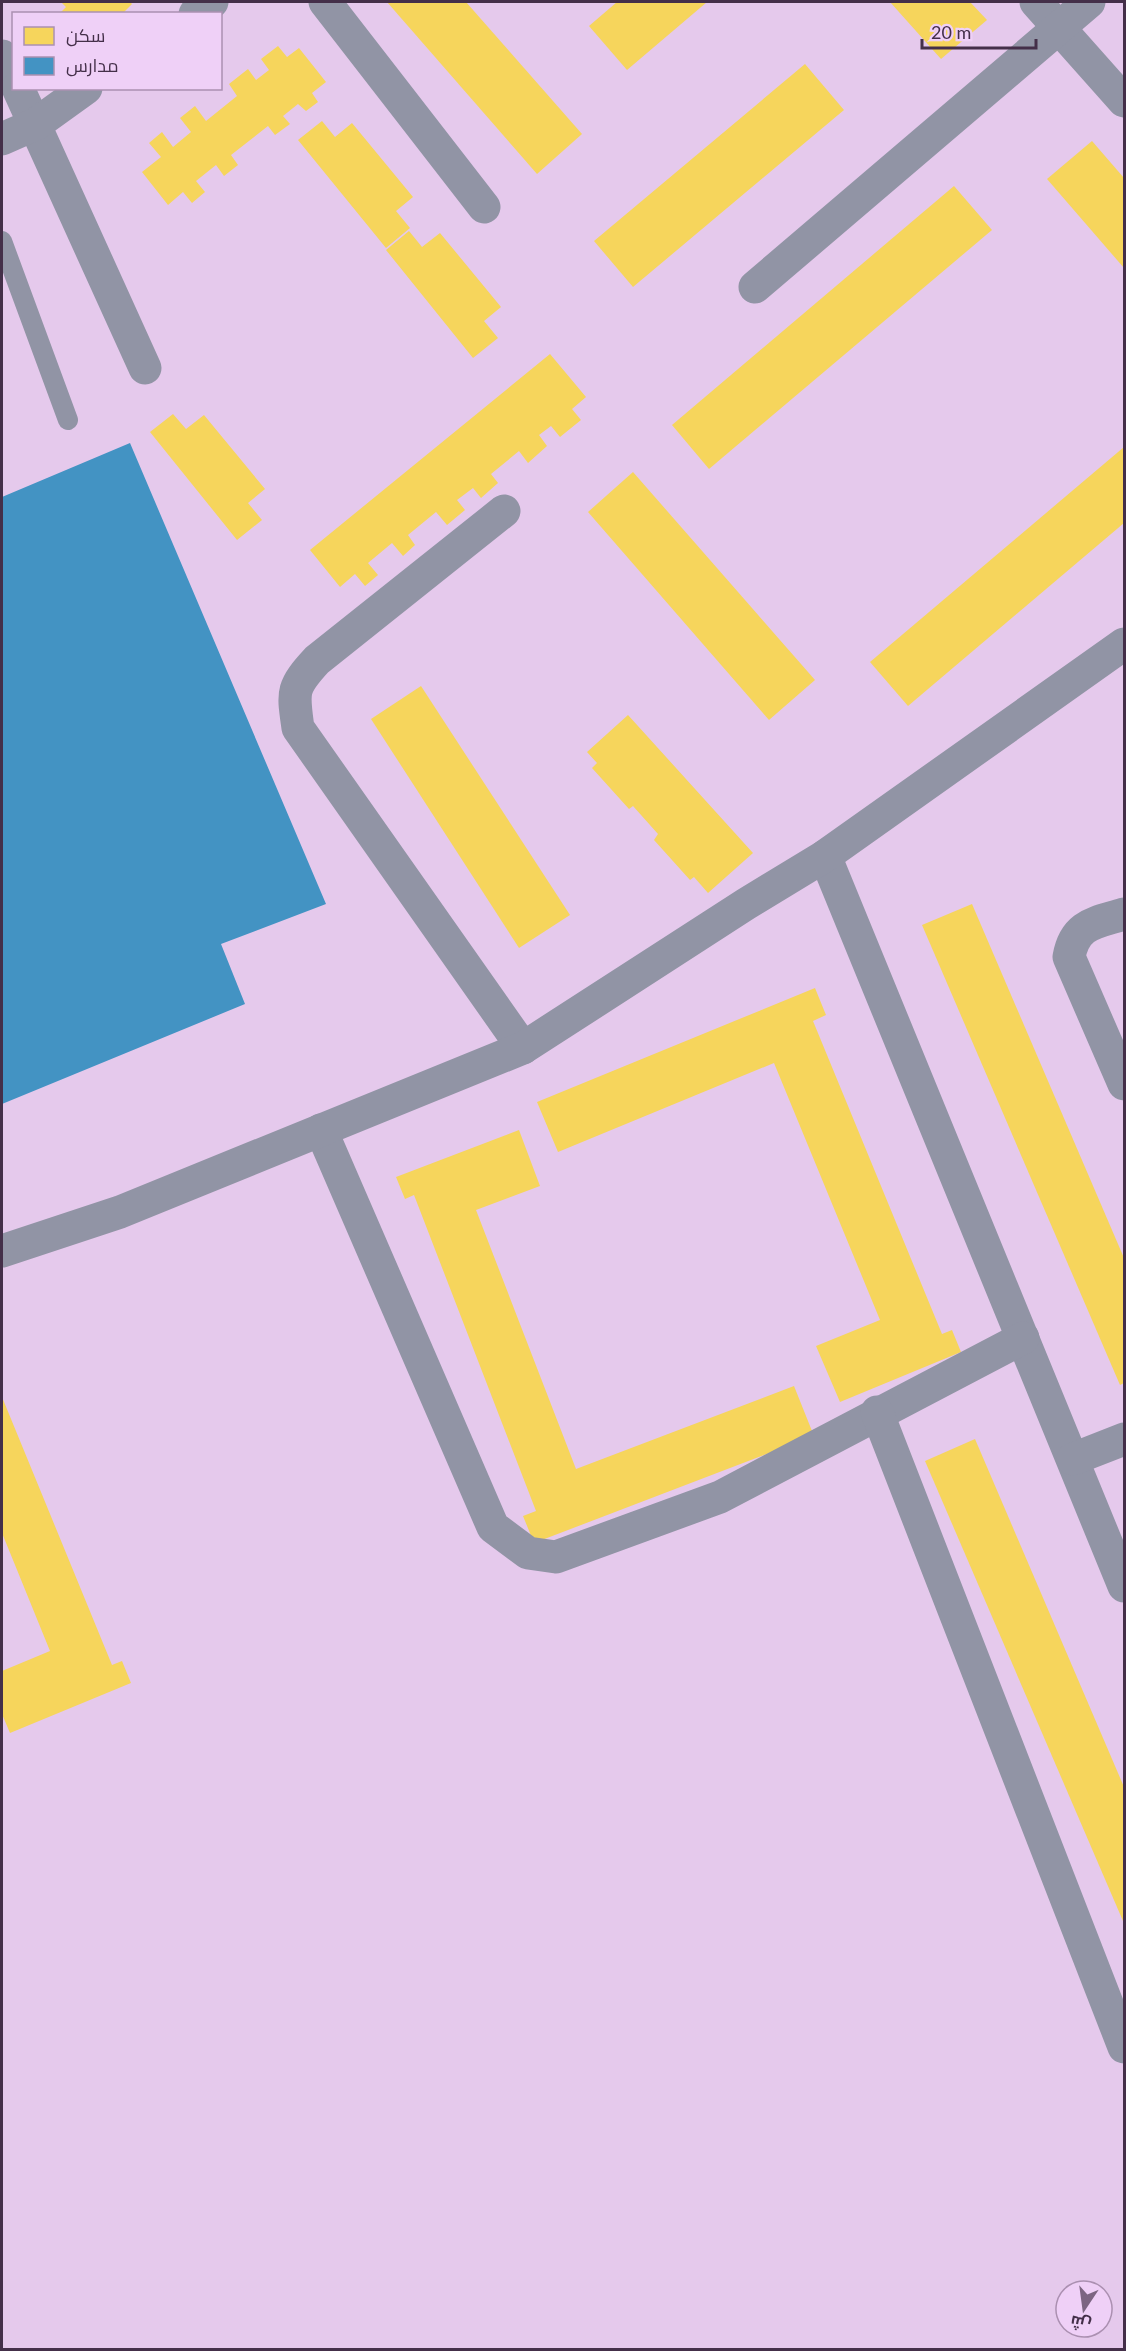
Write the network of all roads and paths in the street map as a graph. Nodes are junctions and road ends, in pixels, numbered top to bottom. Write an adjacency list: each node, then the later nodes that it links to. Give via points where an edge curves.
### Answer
1 (212, 2): 5 (street)
2 (325, 2): 14 (street)
3 (1036, 2): 6 (street)
4 (1089, 2): 6 (street)
5 (198, 12)
6 (1058, 26): 11 (street); 16 (street)
7 (2, 56): 8 (street)
8 (12, 76)
9 (19, 90): 12 (street)
10 (83, 90): 12 (street)
11 (1125, 101)
12 (36, 124): 13 (street); 17 (street)
13 (2, 139)
14 (484, 207)
15 (2, 241): 18 (lane)
16 (755, 287)
17 (145, 368)
18 (68, 420)
19 (504, 511): 23 (street, via 317,660 298,681 294,698 298,728)
20 (1125, 644): 21 (street)
21 (825, 856): 23 (street); 27 (street)
22 (1125, 914): 24 (street, via 1083,928 1072,942 1069,957)
23 (523, 1048): 25 (street)
24 (1125, 1084)
25 (321, 1130): 26 (street, via 120,1212); 28 (street, via 493,1527 528,1553 556,1557 720,1497)
26 (2, 1251)
27 (1023, 1338): 28 (street); 30 (street)
28 (877, 1412): 32 (street)
29 (1125, 1439): 30 (street)
30 (1073, 1460): 31 (street)
31 (1125, 1586)
32 (1125, 2047)

